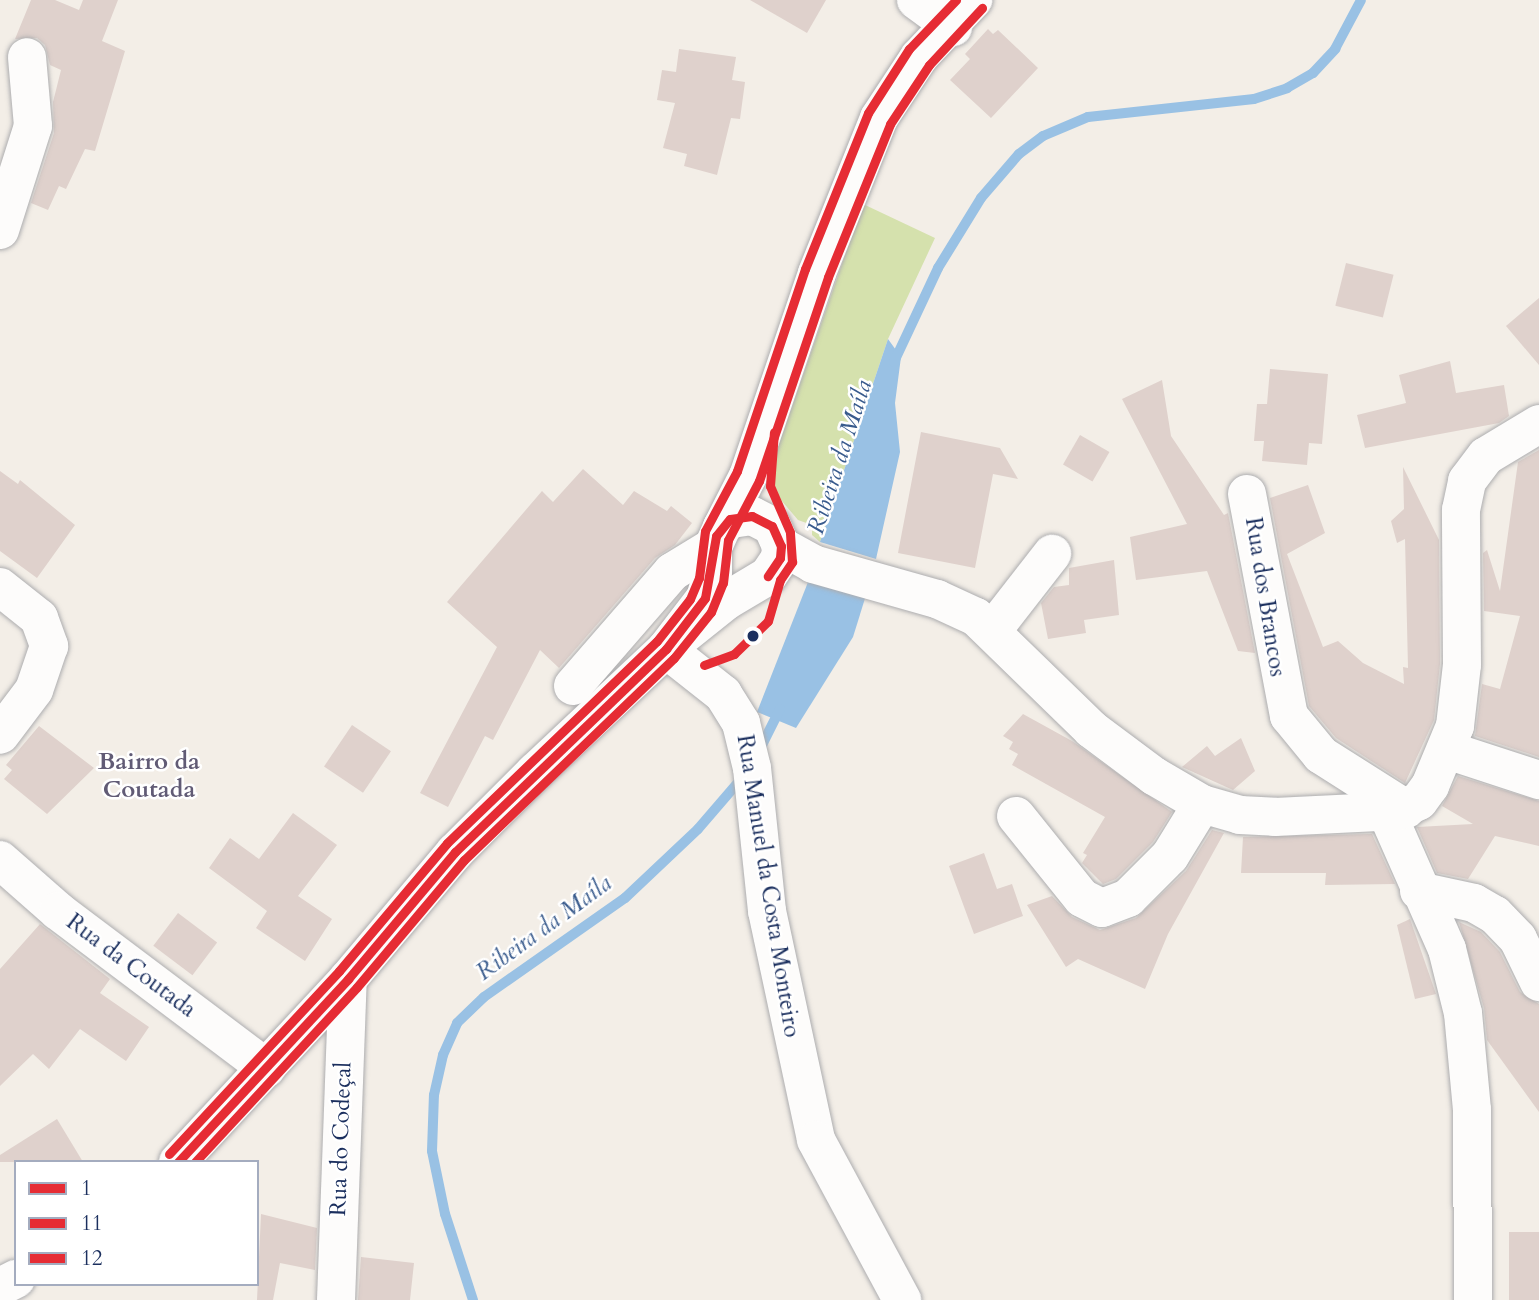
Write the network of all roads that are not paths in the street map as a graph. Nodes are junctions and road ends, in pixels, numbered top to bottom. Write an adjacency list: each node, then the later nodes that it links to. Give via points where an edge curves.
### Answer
1 (916, 0): 2 (street)
2 (963, 13): 6 (street, via 919,57 879,118 817,273)
3 (27, 57): 4 (street, via 33,126)
4 (0, 230)
5 (1539, 424): 16 (street, via 1486,456 1464,489 1461,685)
6 (759, 441): 8 (street); 10 (street, via 758,488)
7 (1247, 494): 19 (street, Rua dos Brancos, via 1282,700 1293,724 1312,747)
8 (716, 544): 10 (street, via 736,582); 10 (street, via 730,519 752,516); 13 (street, via 705,598); 14 (street, via 672,572)
9 (1052, 554): 12 (street)
10 (771, 555): 12 (street, via 958,606); 13 (street)
11 (0, 587): 15 (street, via 40,618 49,646 34,690)
12 (992, 631): 18 (street, via 1091,729 1154,776)
13 (666, 649): 23 (street, via 455,852); 28 (street, Rua Manuel da Costa Monteiro, via 723,694 741,723 752,768 767,911 816,1140)
14 (573, 686)
15 (0, 735)
16 (1447, 750): 17 (street); 19 (street, via 1424,795)
17 (1539, 780)
18 (1202, 804): 19 (street, via 1240,815 1275,817); 20 (street, via 1170,856 1128,898 1102,908 1082,898)
19 (1396, 811): 22 (street)
20 (1016, 816)
21 (0, 860): 25 (street, Rua da Coutada, via 58,911)
22 (1419, 891): 24 (street, via 1474,903 1494,915 1518,939); 29 (street, via 1447,949 1463,1013 1472,1110)
23 (348, 979): 25 (street); 27 (street, Rua do Codeçal)
24 (1539, 982)
25 (266, 1068): 26 (street)
26 (180, 1160)
27 (336, 1300)
28 (902, 1300)
29 (1473, 1300)

